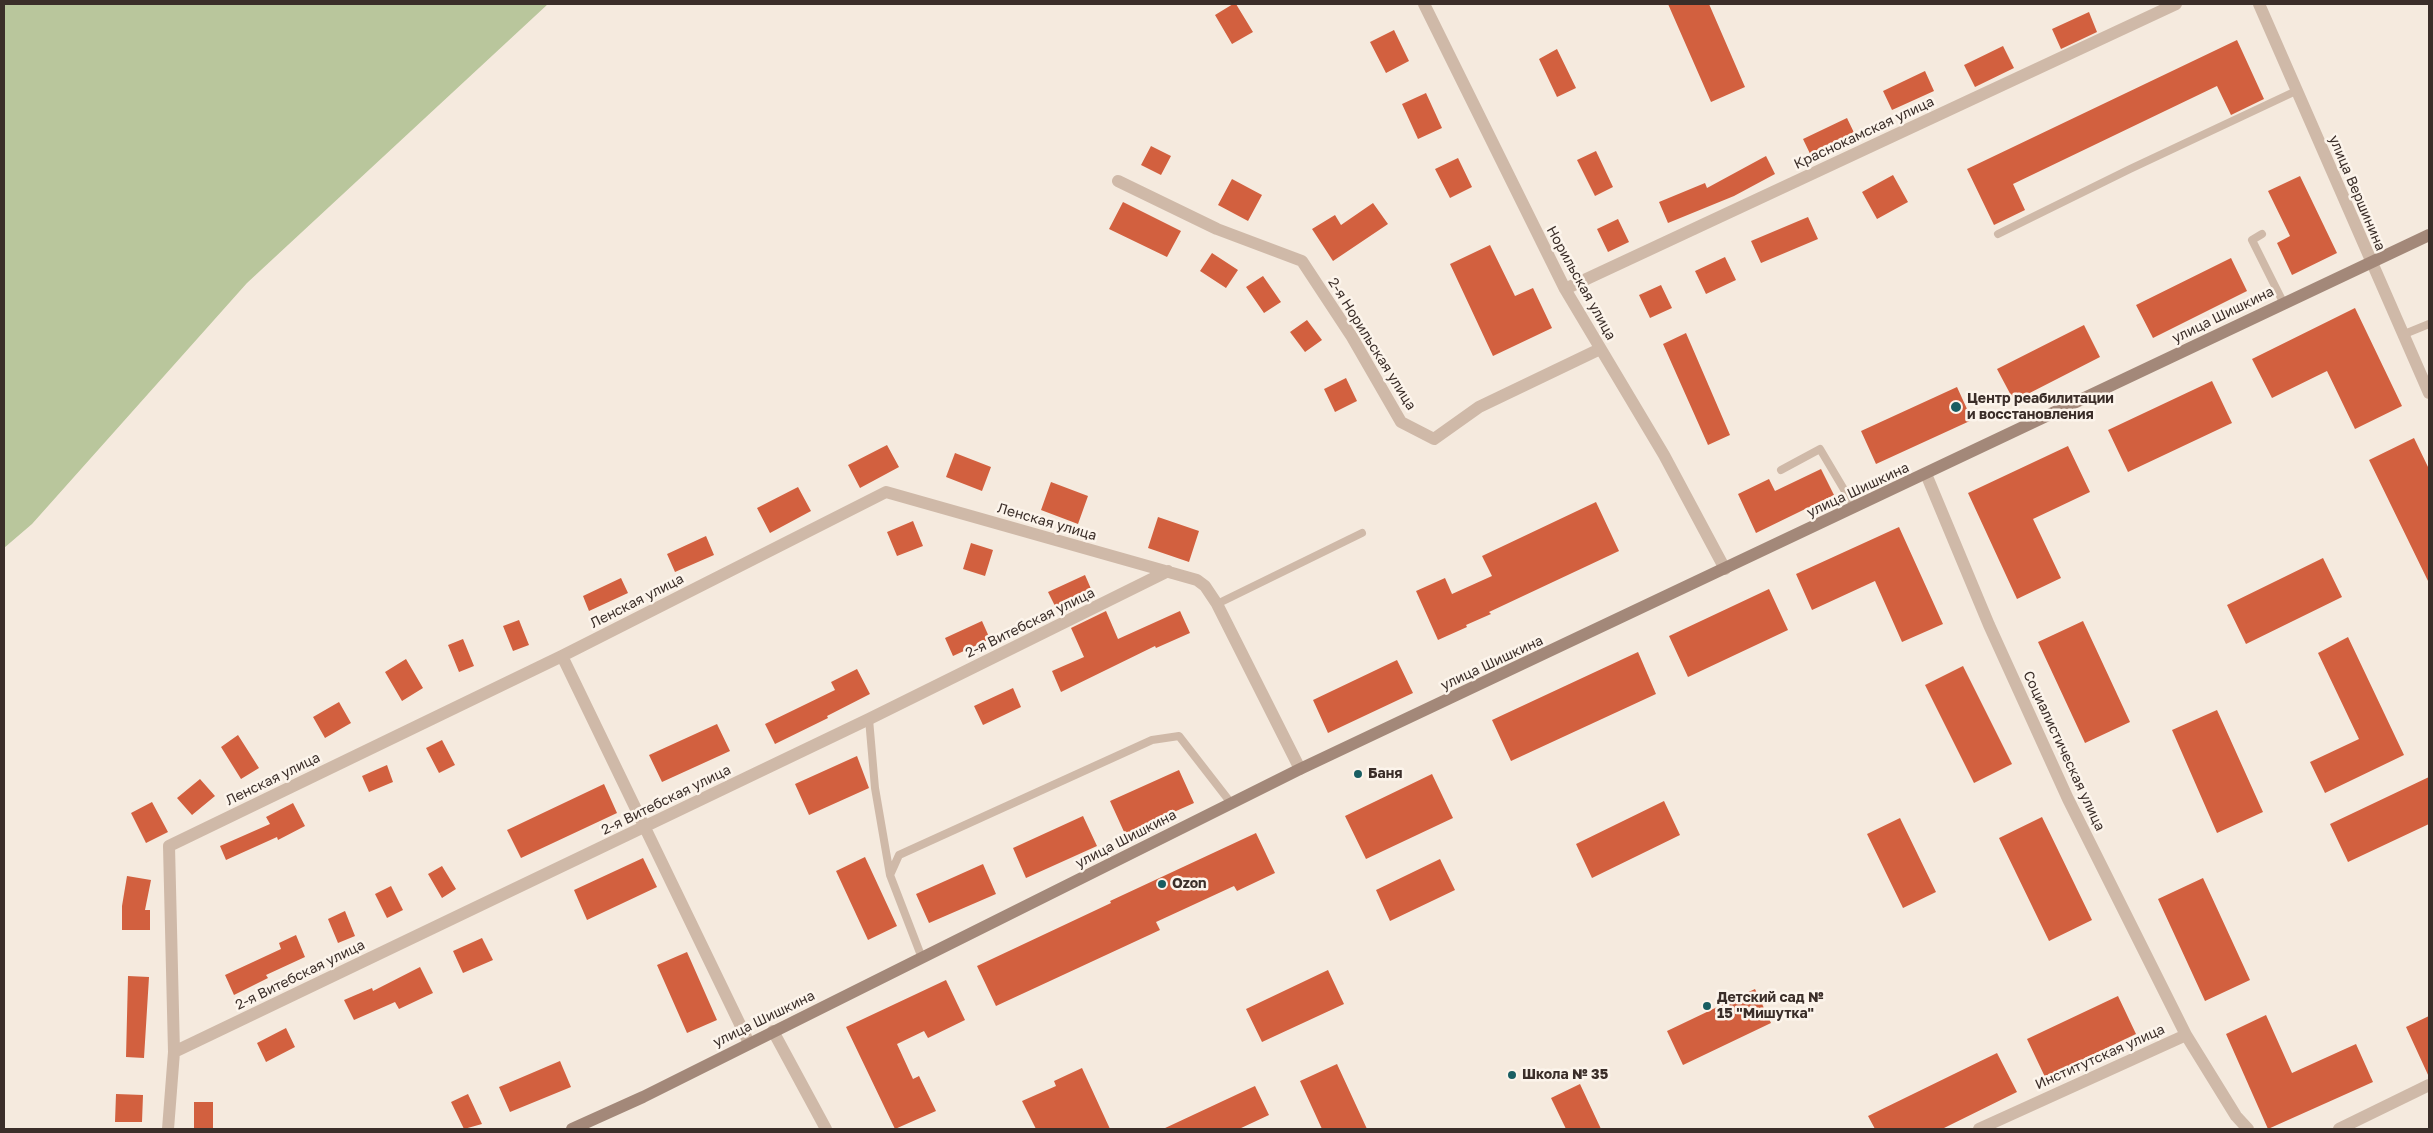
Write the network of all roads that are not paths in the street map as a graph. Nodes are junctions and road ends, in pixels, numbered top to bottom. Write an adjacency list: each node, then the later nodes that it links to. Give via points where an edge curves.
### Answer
1 (1424, 4): 10 (street, Норильская улица)
2 (2176, 4): 10 (street, Краснокамская улица)
3 (2259, 4): 4 (street, улица Вершинина)
4 (2296, 92): 6 (lane); 9 (street, улица Вершинина)
5 (1118, 181): 14 (street, 2-я Норильская улица, via 1217,229 1302,261 1352,337 1401,422 1434,439 1479,407)
6 (1998, 234)
7 (2262, 234): 11 (lane, via 2252,240)
8 (2429, 235): 9 (main road, улица Шишкина)
9 (2370, 263): 11 (main road, улица Шишкина); 13 (street, улица Вершинина)
10 (1564, 289): 14 (street, Норильская улица)
11 (2283, 302): 17 (main road, улица Шишкина)
12 (2429, 324): 13 (lane)
13 (2402, 335): 15 (street, улица Вершинина)
14 (1600, 349): 20 (street, Норильская улица, via 1664,455)
15 (2429, 393)
16 (1781, 470): 18 (lane, via 1820,449)
17 (1926, 474): 18 (main road, улица Шишкина); 31 (street, Социалистическая улица, via 1989,625 2068,798)
18 (1855, 508): 20 (main road, улица Шишкина)
19 (1362, 533): 22 (lane)
20 (1725, 569): 25 (main road, улица Шишкина)
21 (1168, 571): 22 (street, Ленская улица, via 1197,580); 23 (street, Ленская улица, via 886,492); 24 (street, 2-я Витебская улица)
22 (1217, 604): 25 (street, Ленская улица)
23 (562, 656): 27 (street); 33 (street, Ленская улица, via 169,846)
24 (870, 719): 27 (street, 2-я Витебская улица); 28 (lane, via 875,788)
25 (1300, 769): 26 (main road, улица Шишкина)
26 (1230, 803): 28 (lane, via 1179,736 1152,740 899,855); 29 (main road, улица Шишкина)
27 (645, 827): 32 (street); 33 (street, 2-я Витебская улица)
28 (890, 875): 29 (lane)
29 (922, 958): 30 (main road, улица Шишкина)
30 (773, 1031): 32 (main road, улица Шишкина); 37 (street)
31 (2186, 1035): 38 (street, Институтская улица); 39 (street, Институтская улица, via 2236,1116)
32 (749, 1043): 36 (main road, улица Шишкина)
33 (174, 1052): 35 (street, Ленская улица)
34 (2429, 1085): 40 (street)
35 (168, 1129)
36 (572, 1129)
37 (826, 1129)
38 (1979, 1129)
39 (2248, 1129)
40 (2339, 1129)

